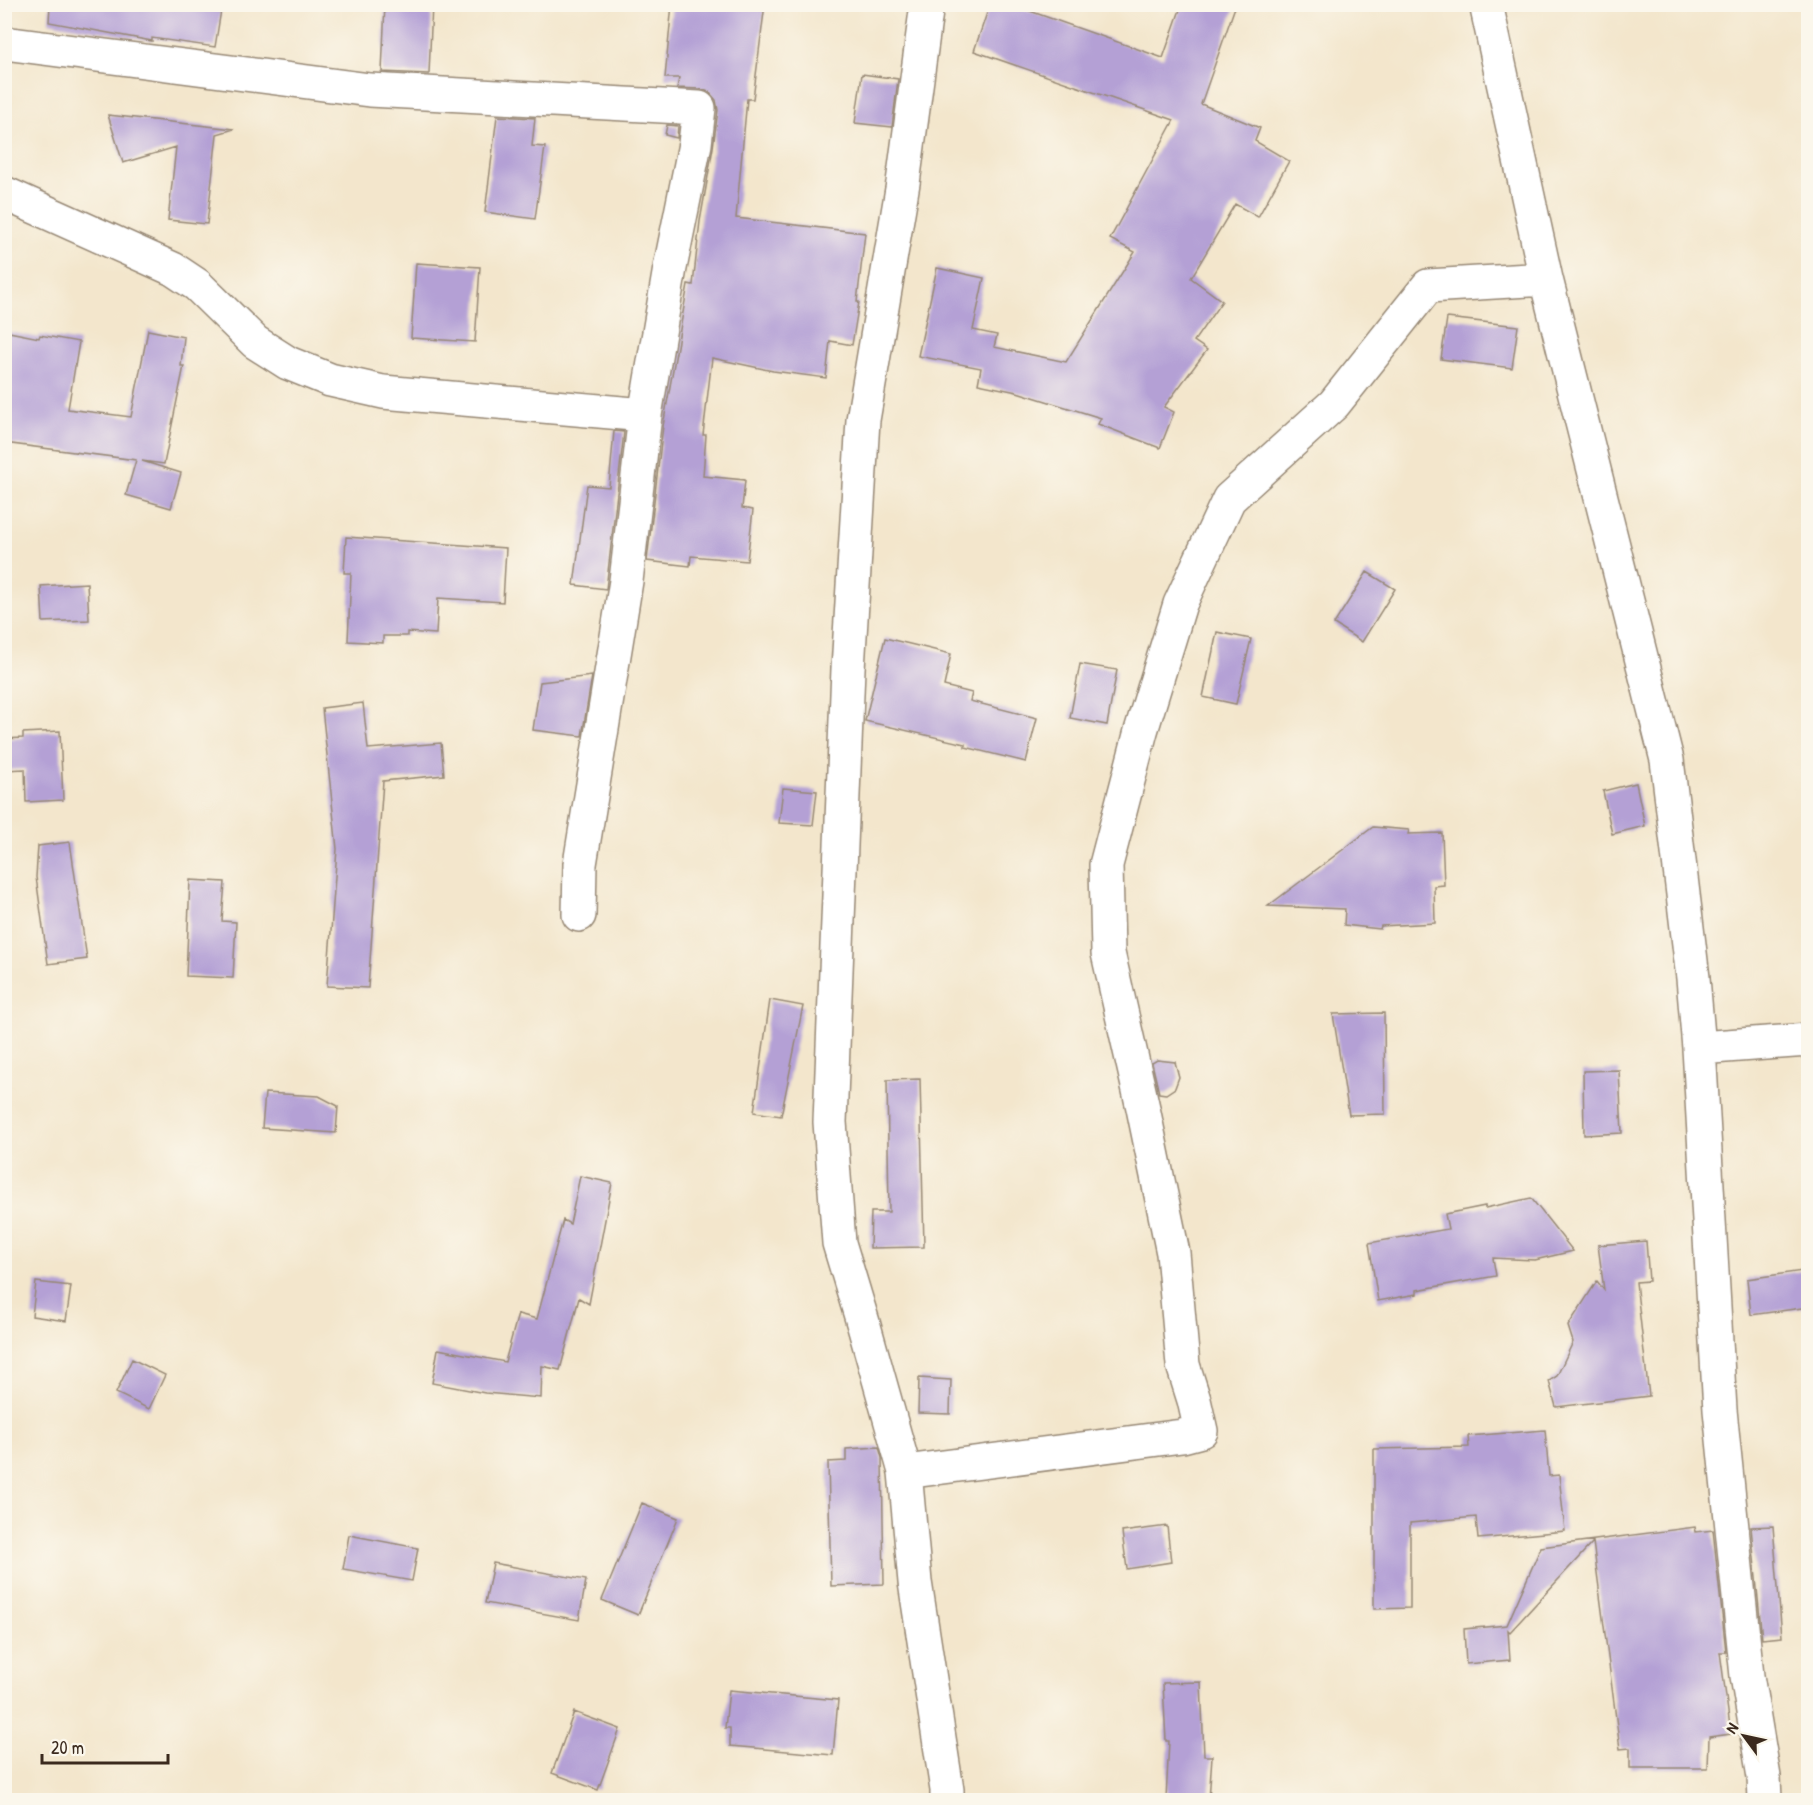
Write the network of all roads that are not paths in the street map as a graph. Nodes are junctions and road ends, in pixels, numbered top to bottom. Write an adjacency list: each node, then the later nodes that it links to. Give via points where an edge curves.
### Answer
1 (927, 4): 10 (street, via 903,183 863,420 848,669 830,1122 839,1243)
2 (1486, 4): 5 (street)
3 (4, 43): 6 (street, via 370,90 699,108)
4 (4, 193): 6 (street, via 173,269 197,285 255,342 288,363 330,380 383,392)
5 (1546, 279): 9 (street, via 1667,760); 10 (street, via 1428,286 1334,404 1229,499 1180,604 1148,710 1106,865 1108,953 1173,1252 1183,1365 1201,1431)
6 (645, 415): 7 (street, via 627,581 580,864)
7 (579, 915)
8 (1809, 1040): 9 (street)
9 (1700, 1048): 12 (street, via 1720,1410 1747,1676)
10 (905, 1472): 11 (street, via 915,1582)
11 (947, 1800)
12 (1765, 1800)

